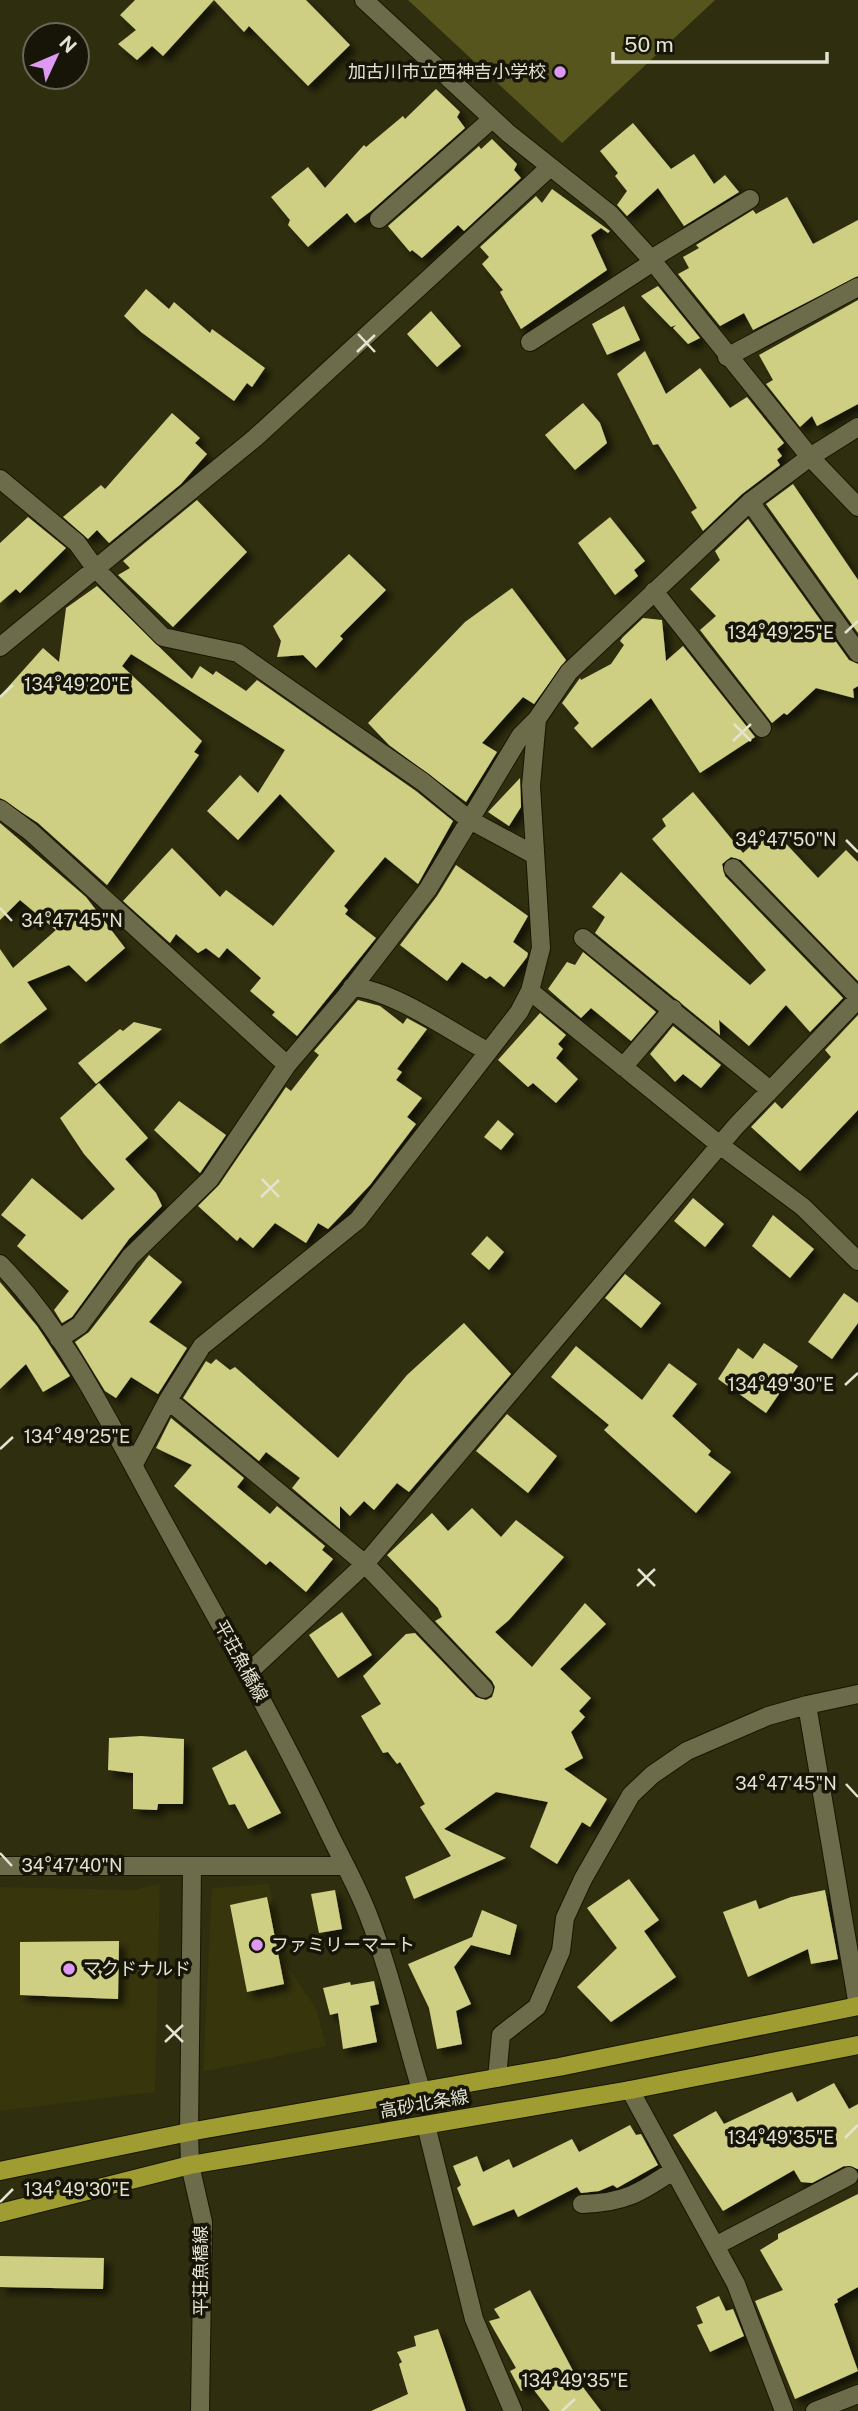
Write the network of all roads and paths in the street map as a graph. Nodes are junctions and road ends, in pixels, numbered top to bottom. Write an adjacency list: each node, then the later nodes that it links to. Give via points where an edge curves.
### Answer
1 (364, 0): 2 (street)
2 (492, 118): 3 (street); 5 (street)
3 (549, 168): 6 (street, via 610,214); 15 (street, via 255,438)
4 (750, 199): 6 (street)
5 (379, 219)
6 (652, 260): 8 (street); 9 (street)
7 (858, 287): 9 (street)
8 (530, 342)
9 (727, 357): 11 (street)
10 (858, 427): 11 (street)
11 (810, 457): 13 (street); 14 (street)
12 (0, 479): 15 (street, via 77,543)
13 (750, 502): 16 (street); 18 (street)
14 (858, 507)
15 (95, 568): 17 (street); 22 (street, via 163,637 238,653 401,766)
16 (654, 591): 19 (street, via 569,671); 20 (street)
17 (0, 647)
18 (858, 653)
19 (537, 719): 22 (street, via 521,735); 23 (street, via 531,786)
20 (762, 728)
21 (0, 809): 31 (street)
22 (468, 819): 23 (street); 26 (street, via 428,888)
23 (533, 854): 27 (street, via 541,948)
24 (733, 868): 28 (street)
25 (583, 938): 29 (street)
26 (352, 987): 30 (street, via 394,1000); 31 (street)
27 (530, 991): 30 (street); 32 (street)
28 (858, 998): 33 (street)
29 (673, 1009): 32 (street); 33 (street)
30 (487, 1051): 38 (street, via 358,1220 202,1346)
31 (287, 1065): 37 (street, via 210,1179 130,1256 80,1325)
32 (623, 1067): 34 (street)
33 (770, 1090): 34 (street)
34 (721, 1146): 35 (street, via 803,1208); 40 (street)
35 (858, 1261)
36 (0, 1264): 37 (street, 平荘魚橋線)
37 (59, 1339): 39 (street, 平荘魚橋線)
38 (168, 1401): 39 (street); 40 (street)
39 (134, 1464): 41 (street, 平荘魚橋線)
40 (365, 1564): 41 (street); 42 (street)
41 (249, 1672): 46 (street, 平荘魚橋線)
42 (484, 1689)
43 (858, 1694): 44 (street)
44 (807, 1705): 48 (street); 50 (street, via 687,1751 631,1795 565,1918 561,1951 537,2007 502,2035)
45 (0, 1866): 47 (street)
46 (345, 1866): 47 (street); 51 (street, 平荘魚橋線, via 382,1951)
47 (192, 1868): 54 (street, 平荘魚橋線)
48 (858, 2006): 50 (main road, 高砂北条線)
49 (858, 2045): 52 (main road, 高砂北条線)
50 (497, 2078): 51 (main road, 高砂北条線)
51 (421, 2090): 54 (main road, 高砂北条線)
52 (630, 2090): 53 (main road, 高砂北条線); 56 (street)
53 (426, 2125): 55 (main road, 高砂北条線); 64 (street, via 474,2319)
54 (189, 2132): 55 (street, 平荘魚橋線); 57 (main road, 高砂北条線)
55 (190, 2165): 60 (main road, 高砂北条線); 63 (street, 平荘魚橋線, via 202,2222)
56 (674, 2170): 59 (street, via 635,2196); 61 (street)
57 (0, 2171)
58 (849, 2176): 61 (street)
59 (582, 2204)
60 (0, 2213)
61 (717, 2245): 65 (street)
62 (858, 2394): 66 (street)
63 (200, 2411)
64 (513, 2411)
65 (784, 2411)
66 (815, 2411)

